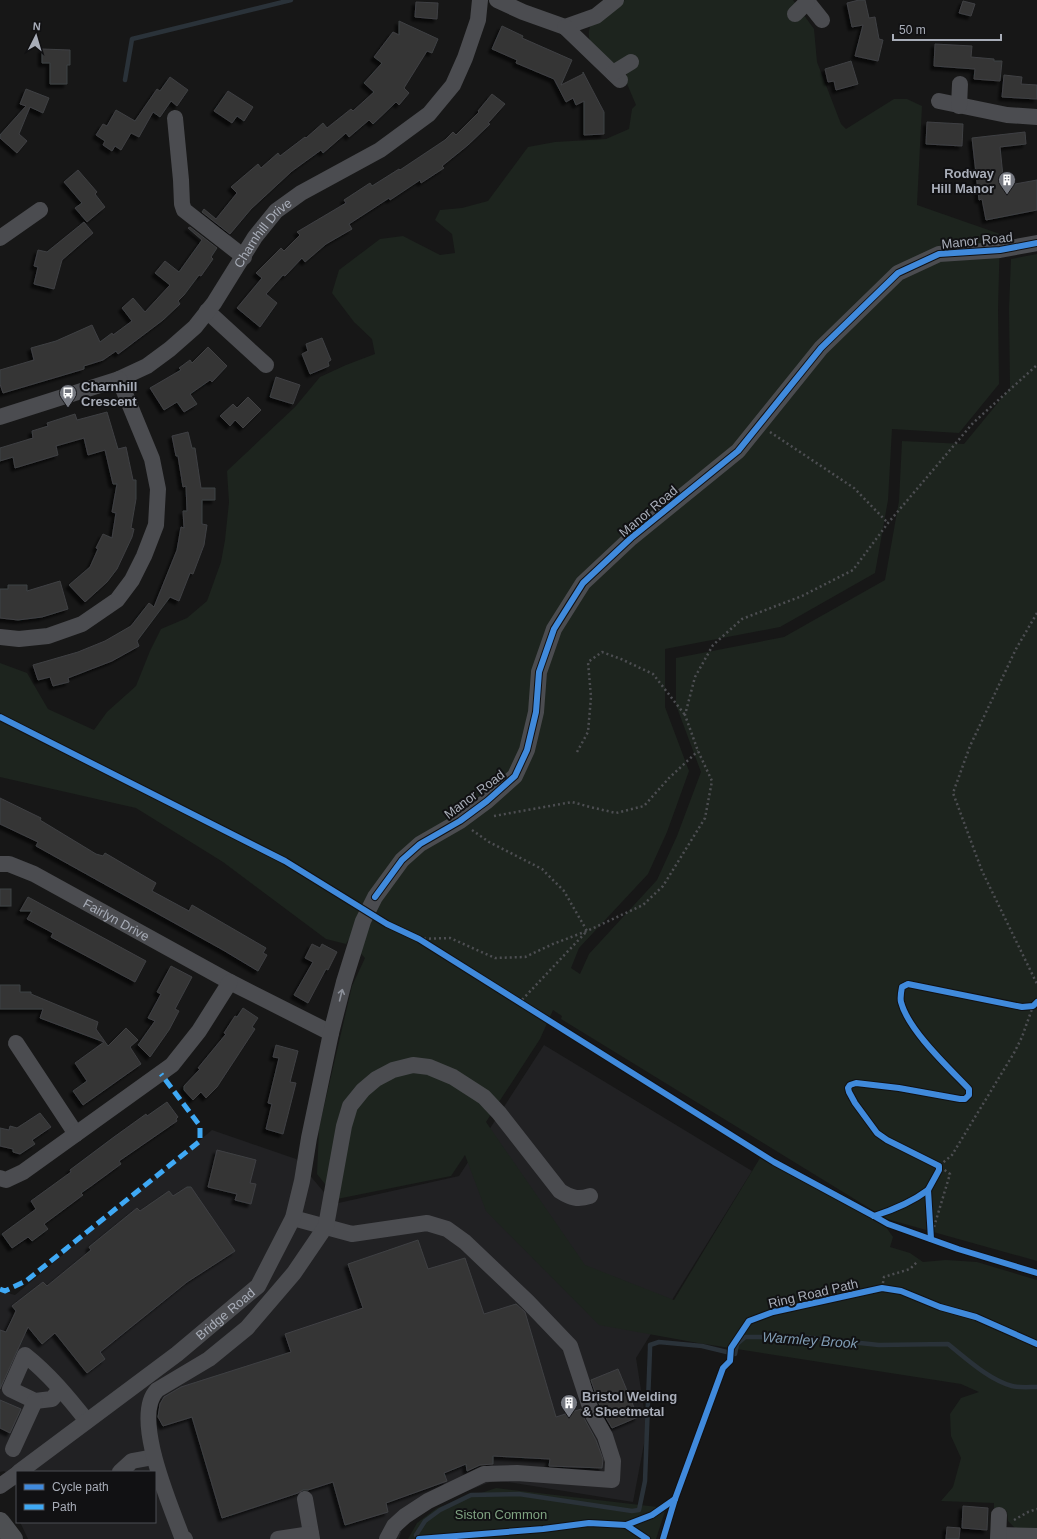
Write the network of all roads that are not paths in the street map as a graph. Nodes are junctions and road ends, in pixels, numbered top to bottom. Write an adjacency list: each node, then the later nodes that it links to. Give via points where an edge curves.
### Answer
1 (480, 0): 17 (street, Charnhill Drive, via 478,20 453,85 428,114 380,150 301,193 276,211 255,237)
2 (497, 0): 7 (street)
3 (616, 0): 7 (street, via 596,16)
4 (806, 1): 5 (street); 6 (street)
5 (794, 14)
6 (822, 20)
7 (565, 27): 8 (street, via 616,77)
8 (631, 62)
9 (960, 84): 11 (street)
10 (939, 101): 11 (street)
11 (959, 106): 12 (street, via 1007,115)
12 (1037, 117)
13 (175, 118): 17 (street, via 184,210)
14 (40, 210): 15 (street)
15 (0, 238)
16 (1037, 243): 25 (street, Manor Road, one-way to 16, via 363,921 375,897 402,860 420,844 460,822 515,776 528,750 536,712 539,672 546,650 554,629 583,583 631,538 738,451 821,348 898,273 939,254 1000,250)
17 (244, 258): 18 (street, Charnhill Drive)
18 (207, 311): 19 (street); 20 (street, Charnhill Drive, via 196,327 170,349 147,366)
19 (266, 365)
20 (119, 379): 21 (street, Charnhill Drive); 22 (street, via 152,459 158,489 156,525 144,556 132,580 117,600 82,624 48,636 19,639)
21 (0, 417)
22 (0, 637)
23 (0, 864): 24 (street, Fairlyn Drive, via 9,864 34,874)
24 (230, 982): 25 (street, Fairlyn Drive); 27 (street, via 199,1031 172,1065)
25 (331, 1033): 30 (street, Bridge Road, via 302,1181)
26 (16, 1043): 27 (street)
27 (76, 1134): 28 (street, via 23,1172 6,1180)
28 (0, 1178)
29 (590, 1196): 31 (street, via 581,1199 570,1198 560,1192 484,1097 453,1077 429,1067 413,1065 393,1070 376,1080 363,1090 350,1106)
30 (292, 1218): 31 (street); 34 (street, Bridge Road, via 258,1286 177,1354)
31 (326, 1226): 36 (street, via 294,1273 247,1328 209,1359 152,1395 149,1420); 50 (street, via 352,1234 427,1223 447,1229 465,1242 570,1346 592,1413 605,1436 613,1461 612,1480 517,1472 484,1474 428,1501 405,1516 394,1526)
32 (60, 1389): 33 (street, via 52,1399); 33 (street, via 41,1368 25,1356 10,1389); 34 (street)
33 (35, 1401): 35 (street)
34 (87, 1421): 37 (street, Bridge Road)
35 (6, 1447): 37 (street)
36 (154, 1456): 38 (street, via 132,1461); 48 (street, via 182,1537)
37 (22, 1470)
38 (121, 1471)
39 (16, 1474): 40 (street, Bridge Road)
40 (0, 1486)
41 (305, 1499): 45 (street)
42 (999, 1516): 46 (street)
43 (0, 1522): 47 (main road)
44 (1037, 1536): 46 (street)
45 (312, 1537): 49 (street)
46 (998, 1537)
47 (13, 1539)
48 (185, 1539)
49 (278, 1539)
50 (386, 1539)

